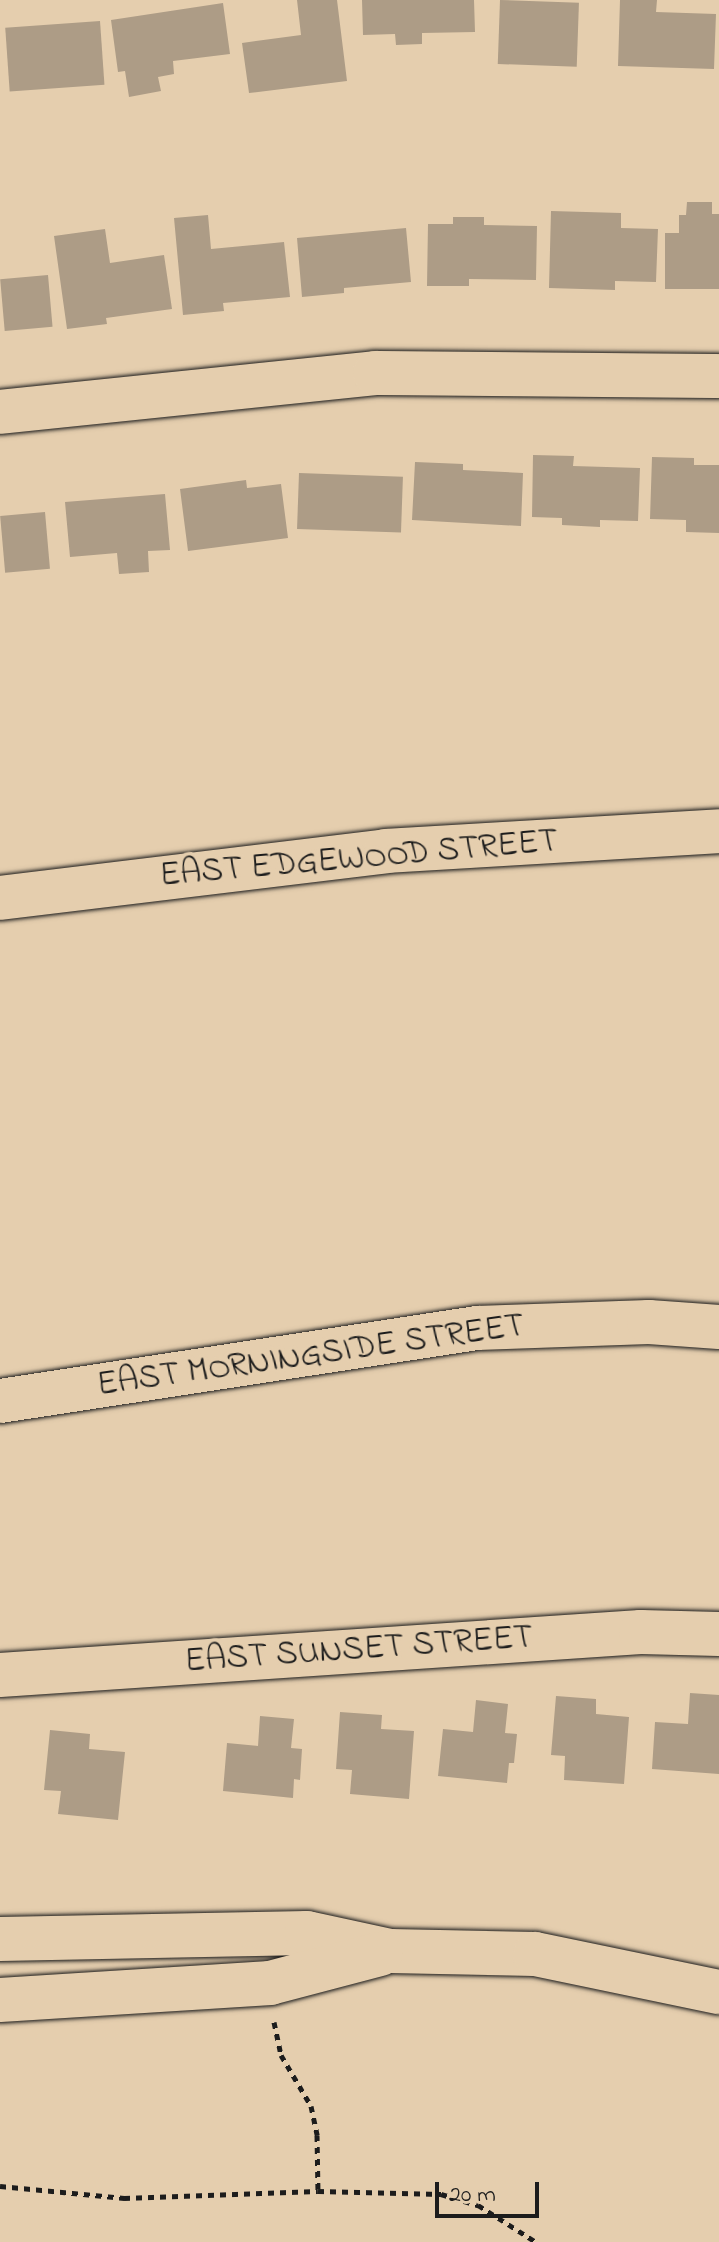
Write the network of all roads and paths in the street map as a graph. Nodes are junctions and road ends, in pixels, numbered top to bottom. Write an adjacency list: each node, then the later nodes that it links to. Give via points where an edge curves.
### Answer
1 (719, 376): 2 (street, via 375,373)
2 (0, 412)
3 (719, 831): 4 (street, EAST EDGEWOOD STREET, via 386,851)
4 (0, 898)
5 (719, 1327): 6 (street, EAST MORNINGSIDE STREET, via 649,1322 477,1328)
6 (0, 1401)
7 (719, 1634): 8 (street, EAST SUNSET STREET, via 641,1632)
8 (0, 1675)
9 (0, 1939): 10 (street, via 307,1933)
10 (390, 1951): 11 (street, via 535,1954); 12 (street, via 270,1983)
11 (719, 1992)
12 (0, 2000)
13 (272, 2010): 15 (path, via 281,2055 311,2106)
14 (0, 2186): 15 (path, via 124,2198)
15 (318, 2191): 16 (path, via 441,2194 478,2205)
16 (536, 2242)

